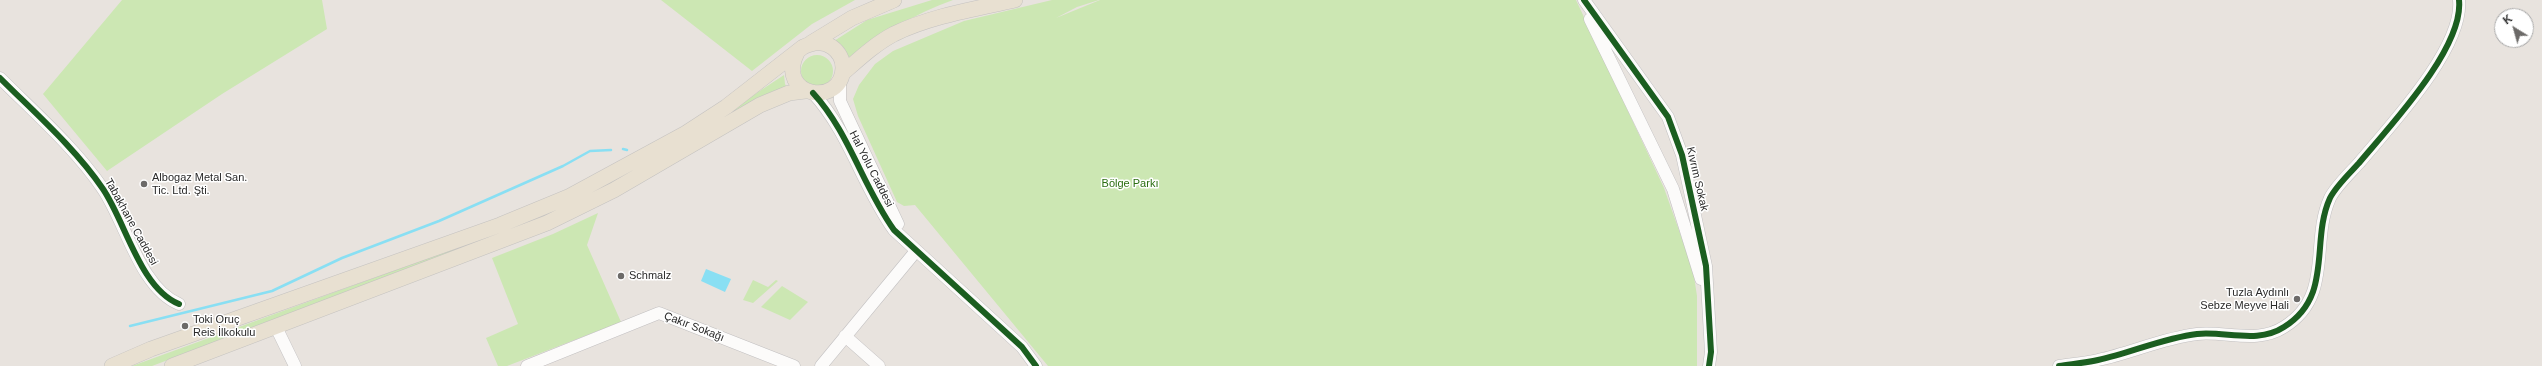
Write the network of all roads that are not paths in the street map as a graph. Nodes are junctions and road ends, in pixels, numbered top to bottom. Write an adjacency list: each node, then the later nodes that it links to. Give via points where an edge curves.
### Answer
1 (894, 0): 6 (main road, via 852,18)
2 (1015, 0): 8 (main road, via 973,9 907,29 872,48)
3 (1580, 0): 23 (street, via 1673,189 1702,283 1702,349)
4 (1584, 0): 23 (street, Kıvrım Sokak, via 1668,117 1682,155 1706,266 1710,344)
5 (2459, 0): 24 (street, via 2453,30 2440,59 2399,115 2330,198 2315,285 2310,300 2299,316 2272,334 2197,334 2099,360)
6 (811, 43): 7 (main road); 8 (main road, via 828,45 835,49 842,60)
7 (797, 53): 10 (main road, via 793,65 794,78); 15 (main road, via 726,108 693,129 568,197 500,225 152,349)
8 (841, 76): 10 (main road, via 828,91); 11 (street, Hal Yolu Caddesi, via 840,101 889,207)
9 (0, 78): 12 (street, Tabakhane Caddesi, via 87,168 104,191 143,268 167,299)
10 (809, 92): 11 (street, Hal Yolu Caddesi, via 832,116 881,212); 13 (main road, via 789,93 760,105 614,190 547,223)
11 (916, 252): 14 (street); 22 (street, via 1022,347)
12 (179, 304)
13 (276, 327): 16 (main road); 17 (street)
14 (845, 336): 20 (street); 21 (street)
15 (112, 366)
16 (172, 366)
17 (295, 366)
18 (527, 366): 19 (street, Çakır Sokağı, via 658,313)
19 (794, 366)
20 (821, 366)
21 (879, 366)
22 (1036, 366)
23 (1708, 366)
24 (2059, 366)

